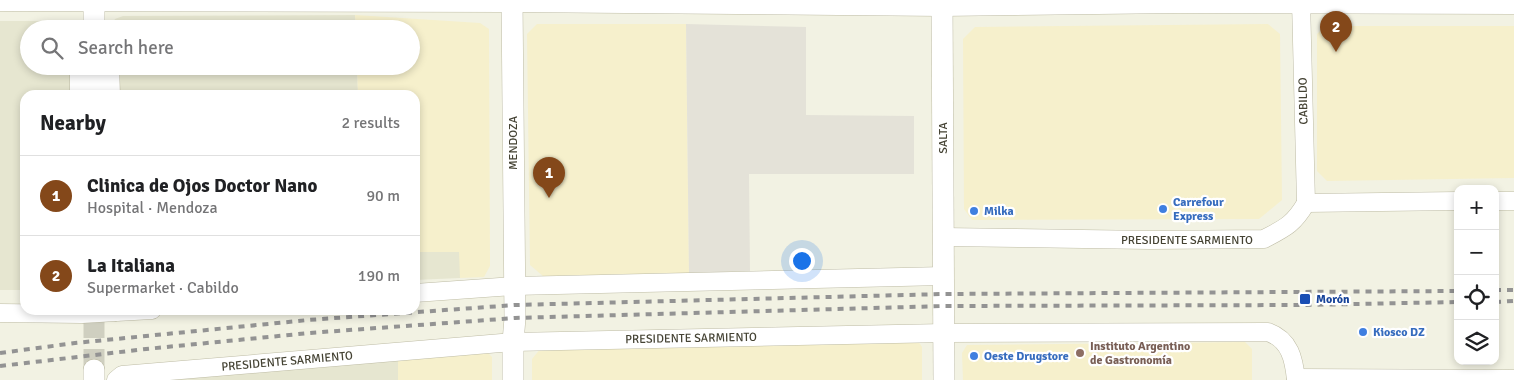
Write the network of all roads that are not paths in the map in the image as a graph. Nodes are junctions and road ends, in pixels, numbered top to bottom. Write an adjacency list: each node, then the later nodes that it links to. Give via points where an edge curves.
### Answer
1 (0, 2): 6 (street)
2 (512, 2): 4 (street); 6 (street); 19 (street, MENDOZA)
3 (1301, 2): 4 (street); 5 (street); 16 (street, CABILDO)
4 (942, 4): 17 (street, SALTA)
5 (1514, 5)
6 (94, 16)
7 (79, 75): 10 (street)
8 (94, 75): 11 (street)
9 (110, 75): 12 (street)
10 (79, 90)
11 (94, 90)
12 (111, 90)
13 (1499, 201): 14 (street)
14 (1514, 201)
15 (1454, 202): 16 (street)
16 (1306, 203): 17 (street, PRESIDENTE SARMIENTO, via 1297,218 1264,239)
17 (943, 238): 18 (street, SALTA)
18 (944, 276): 19 (street); 21 (street, SALTA)
19 (514, 286): 20 (street); 22 (street, MENDOZA)
20 (420, 293)
21 (944, 333): 22 (street, PRESIDENTE SARMIENTO); 23 (street, PRESIDENTE SARMIENTO, via 1268,332 1279,336 1286,344 1294,362); 28 (street, SALTA)
22 (513, 342): 26 (street, PRESIDENTE SARMIENTO, via 122,375); 27 (street, MENDOZA)
23 (1296, 379): 24 (street)
24 (1447, 379): 25 (street)
25 (1514, 379)
26 (116, 380)
27 (513, 380)
28 (944, 380)

